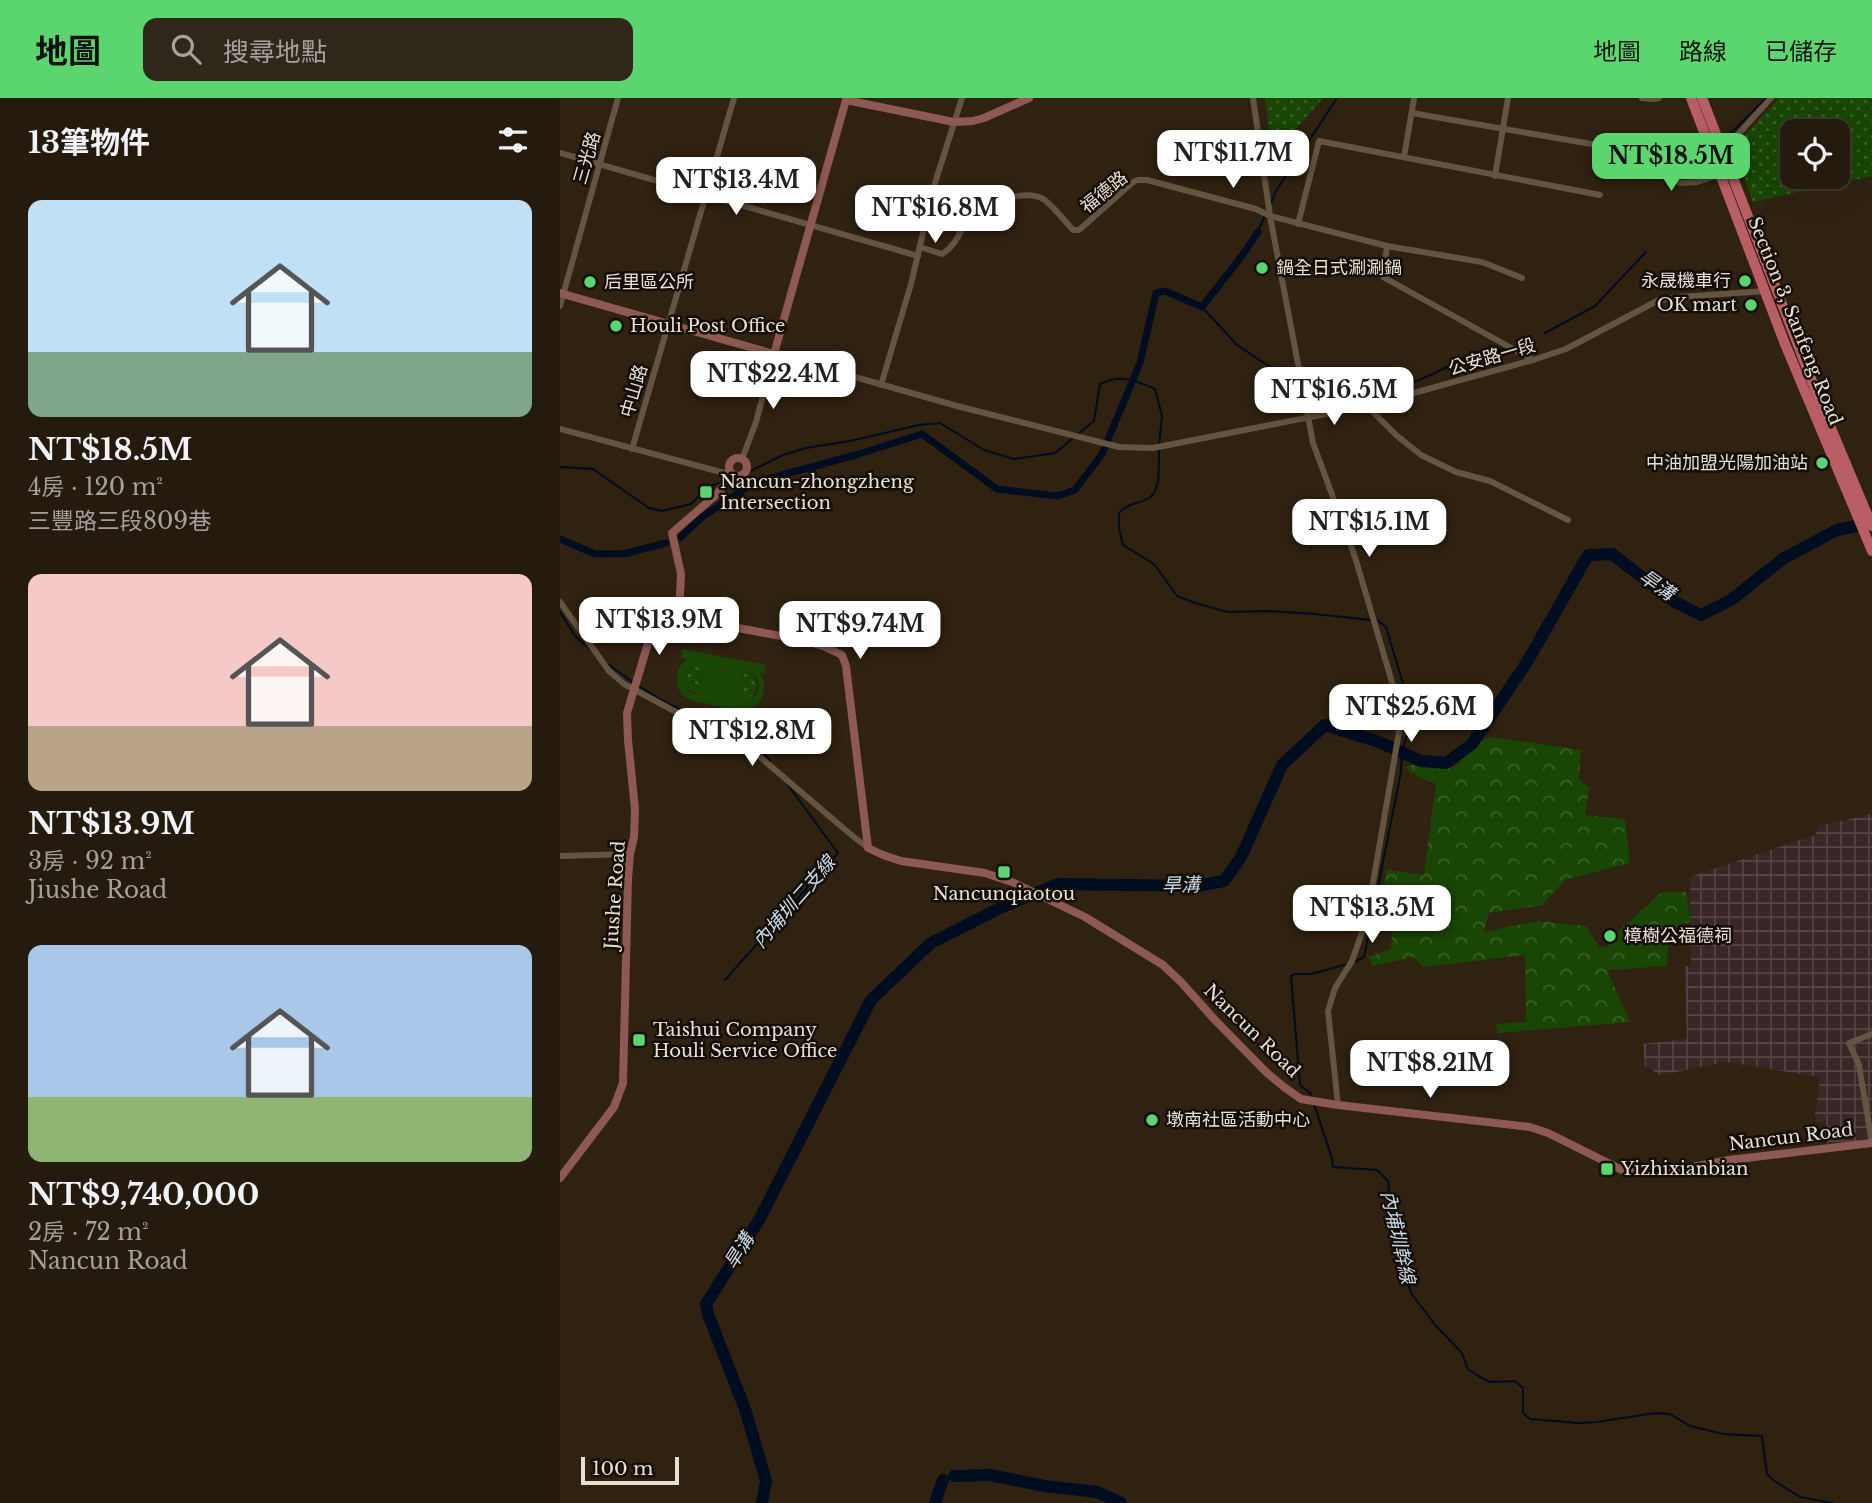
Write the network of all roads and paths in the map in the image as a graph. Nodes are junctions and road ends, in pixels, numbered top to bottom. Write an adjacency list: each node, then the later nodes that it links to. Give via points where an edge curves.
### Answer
1 (618, 98): 20 (street, 三光路)
2 (734, 98): 23 (street, 中山路)
3 (962, 98): 15 (street)
4 (1029, 98): 15 (street, via 984,118)
5 (1253, 98): 25 (street)
6 (1414, 98): 14 (street)
7 (1508, 98): 16 (street)
8 (1642, 98): 9 (street)
9 (1659, 98)
10 (1691, 98): 18 (main road, Section 3, Sanfeng Road)
11 (1702, 98): 18 (main road, Section 3, Sanfeng Road)
12 (1771, 98): 18 (street)
13 (844, 99): 15 (street); 27 (street)
14 (1412, 113): 16 (street); 19 (street)
15 (954, 121): 29 (street)
16 (1503, 130): 21 (street, via 1620,149 1680,183); 22 (street)
17 (560, 153): 20 (street)
18 (1718, 153): 21 (main road, Section 3, Sanfeng Road)
19 (1404, 157): 22 (street); 26 (street, via 1319,141)
20 (599, 164): 23 (street); 33 (street, 三光路)
21 (1726, 173): 32 (main road, Section 3, Sanfeng Road)
22 (1495, 176): 24 (street)
23 (705, 195): 27 (street); 35 (street, 中山路)
24 (1601, 195)
25 (1270, 216): 26 (street, 福德路); 29 (street, 福德路, via 1138,180 1079,230 1073,230 1044,199 1025,195 979,208 957,241 942,254); 40 (street)
26 (1298, 224): 28 (street, 福德路)
27 (810, 226): 30 (street); 36 (street)
28 (1387, 246): 31 (street, 福德路, via 1482,262); 37 (street, via 1383,277)
29 (920, 247): 30 (street)
30 (918, 256): 38 (street)
31 (1522, 278)
32 (1770, 290): 37 (street, 公安路一段, via 1657,300 1566,349); 45 (main road, Section 3, Sanfeng Road, via 1785,344)
33 (562, 294): 34 (street, 三光路); 35 (street)
34 (560, 306)
35 (668, 323): 36 (street); 42 (street, 中山路)
36 (774, 354): 38 (street, 公安路一段); 43 (street)
37 (1533, 360): 39 (street, 公安路一段)
38 (881, 385): 40 (street, 公安路一段, via 1119,447 1153,448)
39 (1367, 406): 40 (street, 公安路一段); 46 (street, via 1421,455 1489,481)
40 (1308, 418): 56 (street, via 1358,569 1401,726 1367,918 1328,1011)
41 (560, 429): 42 (street)
42 (632, 449): 44 (street)
43 (742, 459): 44 (street, via 729,462); 44 (street, via 748,469 742,475)
44 (732, 475): 50 (street, via 672,533 681,574)
45 (1862, 514): 47 (main road); 48 (main road)
46 (1567, 520)
47 (1872, 526)
48 (1872, 551)
49 (560, 602): 51 (street, via 609,671)
50 (679, 617): 51 (street, Jiushe Road, via 662,621 652,631); 52 (street, via 797,639 842,655)
51 (634, 690): 52 (street, via 760,757); 53 (street, Jiushe Road, via 627,713 635,809)
52 (868, 848): 56 (street, Nancun Road, via 901,861 985,873 1085,917 1163,965 1284,1087 1301,1098)
53 (630, 854): 54 (street); 58 (street, Jiushe Road, via 622,1083 614,1107)
54 (560, 856)
55 (1872, 1034): 57 (street, via 1849,1043 1859,1065)
56 (1338, 1105): 57 (street, Nancun Road, via 1530,1127 1622,1170 1642,1173)
57 (1872, 1143)
58 (560, 1178)

